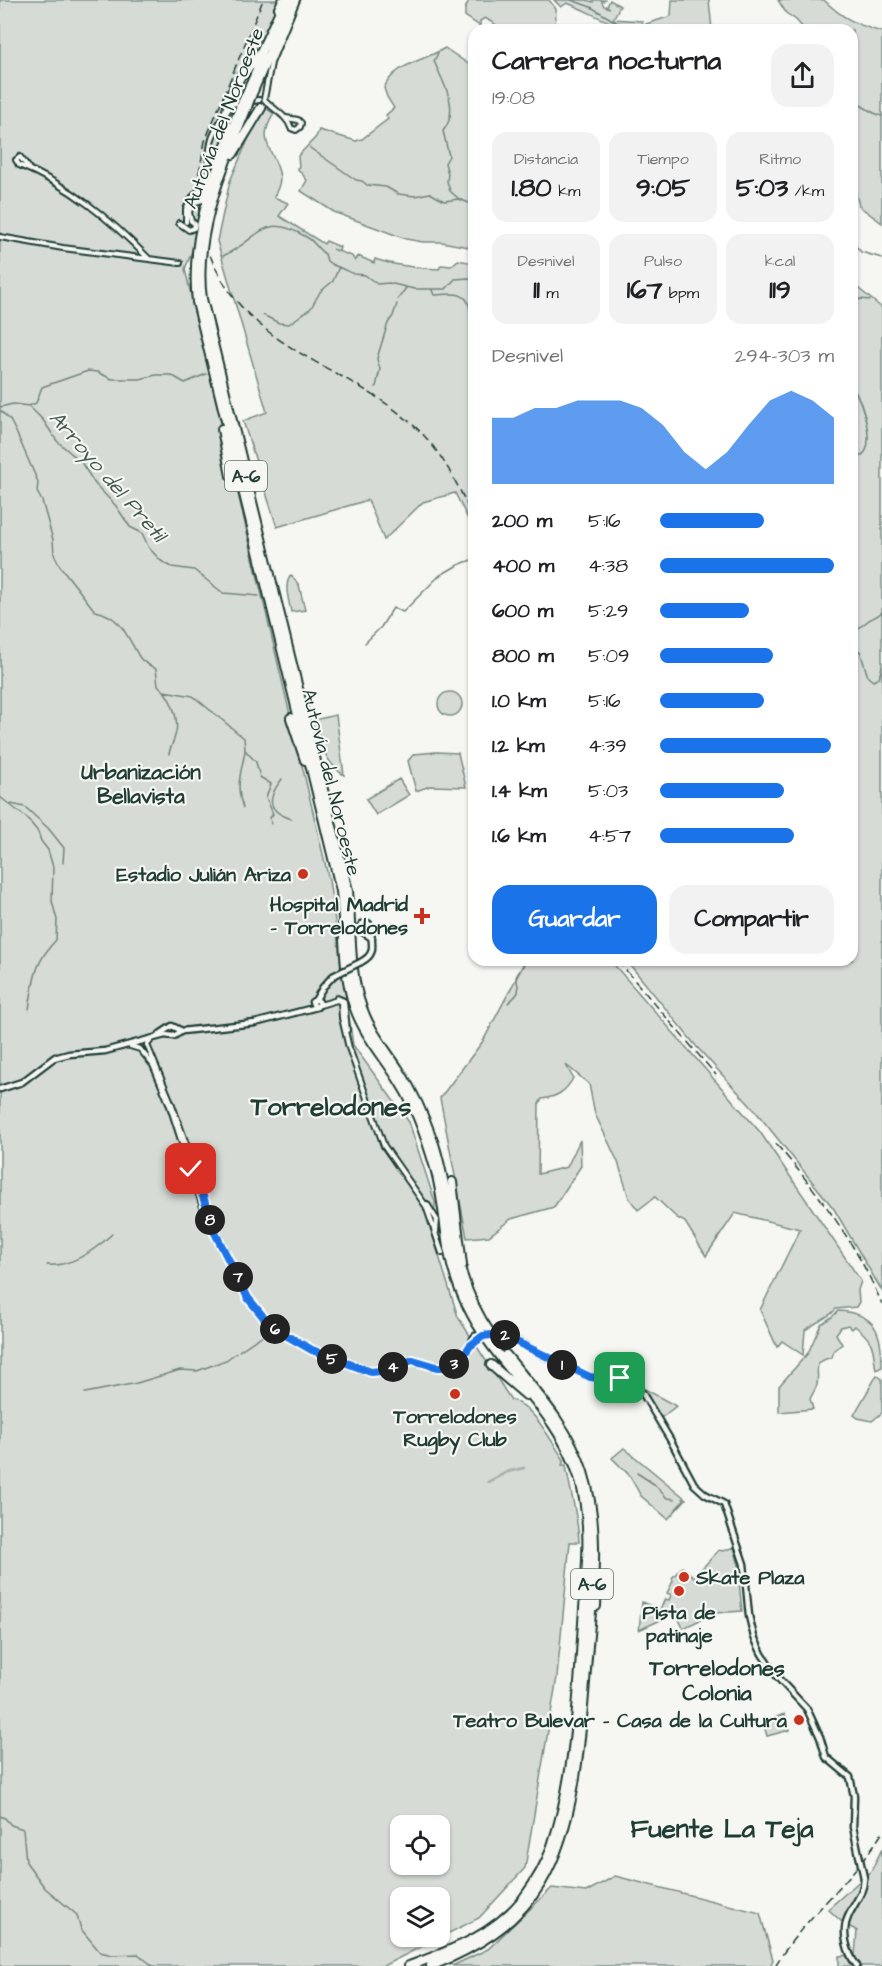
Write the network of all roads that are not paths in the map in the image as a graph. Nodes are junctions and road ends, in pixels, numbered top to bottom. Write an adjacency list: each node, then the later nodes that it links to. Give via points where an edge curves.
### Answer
1 (284, 0): 4 (highway, Autovía del Noroeste / A-6); 4 (highway, via 259,56 240,77)
2 (292, 0): 4 (highway, Autovía del Noroeste / A-6)
3 (297, 0): 4 (street, via 271,63)
4 (247, 101): 5 (street, via 272,108); 7 (street, bridge, via 210,146 206,179); 7 (street, bridge, via 213,146 202,200); 10 (highway, Autovía del Noroeste / A-6); 10 (highway); 13 (highway, Autovía del Noroeste / A-6, via 208,199 195,265 197,302)
5 (291, 122)
6 (21, 164): 11 (street, via 73,192)
7 (192, 200): 8 (street, via 187,206)
8 (187, 223)
9 (0, 237): 11 (street, via 63,249)
10 (204, 237): 15 (highway, Autovía del Noroeste / A-6, via 200,266 204,309)
11 (148, 258): 12 (street)
12 (180, 262)
13 (218, 393): 14 (highway); 18 (highway, Autovía del Noroeste / A-6)
14 (231, 476)
15 (296, 675): 16 (highway); 30 (highway, Autovía del Noroeste / A-6, via 348,891 356,991 375,1037 398,1068)
16 (309, 705)
17 (291, 718): 18 (highway)
18 (334, 859): 30 (highway, Autovía del Noroeste / A-6, via 353,1004 370,1041)
19 (368, 932): 20 (main road, bridge, via 372,953 333,976)
20 (316, 1002): 21 (street, via 341,1002); 22 (main road, via 255,1023)
21 (345, 1027): 34 (street, via 391,1155); 36 (street, via 388,1153 423,1201)
22 (179, 1031): 23 (main road, via 172,1036); 23 (main road, via 172,1026)
23 (168, 1032): 24 (main road)
24 (155, 1037): 25 (main road); 28 (main road); 32 (street, via 147,1045)
25 (140, 1041): 26 (main road); 27 (street)
26 (118, 1048): 27 (street, via 132,1045); 28 (main road)
27 (140, 1049): 32 (street, via 153,1065)
28 (54, 1058): 29 (main road, via 22,1082)
29 (0, 1089)
30 (411, 1096): 31 (highway, Autovía del Noroeste / A-6)
31 (420, 1115): 40 (highway, Autovía del Noroeste / A-6, via 433,1141 447,1193 455,1251); 45 (highway, Autovía del Noroeste / A-6, via 460,1290 476,1323)
32 (191, 1164): 38 (street, via 208,1222); 44 (street, via 210,1220 248,1298 275,1329 312,1350)
33 (452, 1182): 40 (highway, via 464,1274)
34 (429, 1207): 35 (street); 36 (street, via 436,1220)
35 (435, 1207)
36 (436, 1233): 37 (street)
37 (442, 1252)
38 (246, 1300)
39 (502, 1335): 40 (main road, bridge); 41 (main road); 41 (main road)
40 (480, 1336): 44 (street, via 460,1360 447,1367 417,1360 375,1372); 46 (highway, Autovía del Noroeste / A-6, via 548,1407)
41 (519, 1343): 52 (main road, bridge, via 590,1377 610,1379 615,1375 632,1384 643,1394 698,1489 724,1504 744,1564 754,1638 778,1678 807,1709 828,1759 850,1778 853,1827 864,1878 860,1897 846,1923 847,1948)
42 (296, 1344): 44 (street, via 327,1360)
43 (491, 1365): 45 (highway, via 530,1398)
44 (356, 1367)
45 (566, 1446): 48 (highway, Autovía del Noroeste / A-6, via 585,1501 587,1541 569,1773 553,1845 535,1882 510,1914)
46 (579, 1460): 47 (highway, via 596,1513); 51 (highway, Autovía del Noroeste / A-6, via 590,1497 593,1556 579,1745 558,1848 541,1884 514,1917 481,1942)
47 (596, 1606)
48 (474, 1940): 49 (highway); 50 (highway, Autovía del Noroeste / A-6)
49 (401, 1966)
50 (409, 1966)
51 (431, 1966)
52 (857, 1966)

